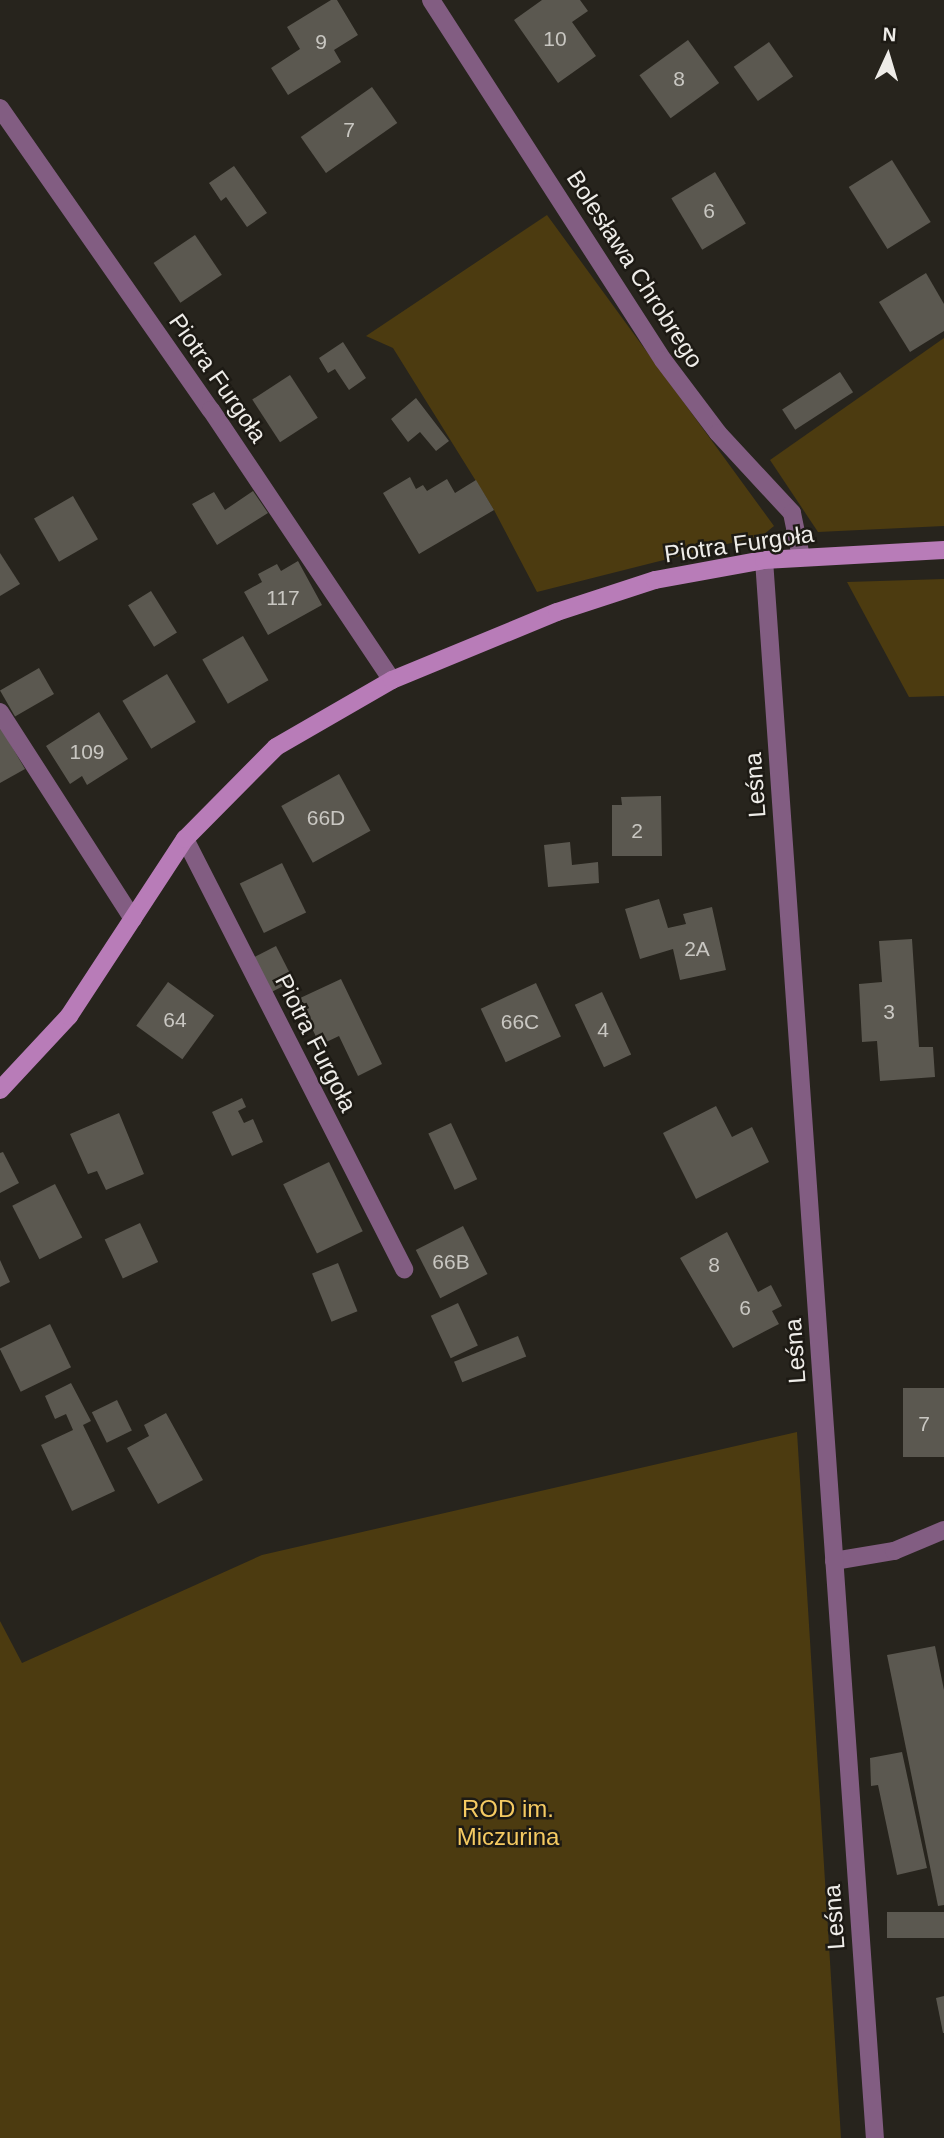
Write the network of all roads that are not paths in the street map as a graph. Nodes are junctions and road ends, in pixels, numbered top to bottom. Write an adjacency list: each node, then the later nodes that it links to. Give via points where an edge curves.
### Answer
1 (431, 0): 4 (street, Bolesława Chrobrego, via 663,360 718,433 792,513)
2 (0, 108): 6 (street, Piotra Furgoła)
3 (944, 550): 4 (street, Piotra Furgoła)
4 (801, 557): 5 (street, Piotra Furgoła)
5 (764, 560): 6 (street, Piotra Furgoła, via 701,570 604,595); 13 (street, Leśna)
6 (392, 680): 8 (street, Piotra Furgoła, via 276,747)
7 (0, 712): 9 (street)
8 (185, 839): 9 (street, Piotra Furgoła); 11 (street, Piotra Furgoła)
9 (133, 919): 10 (street, Piotra Furgoła, via 69,1016)
10 (0, 1090)
11 (404, 1269)
12 (944, 1530): 13 (street, via 894,1551)
13 (834, 1561): 14 (street, Leśna)
14 (875, 2138)

